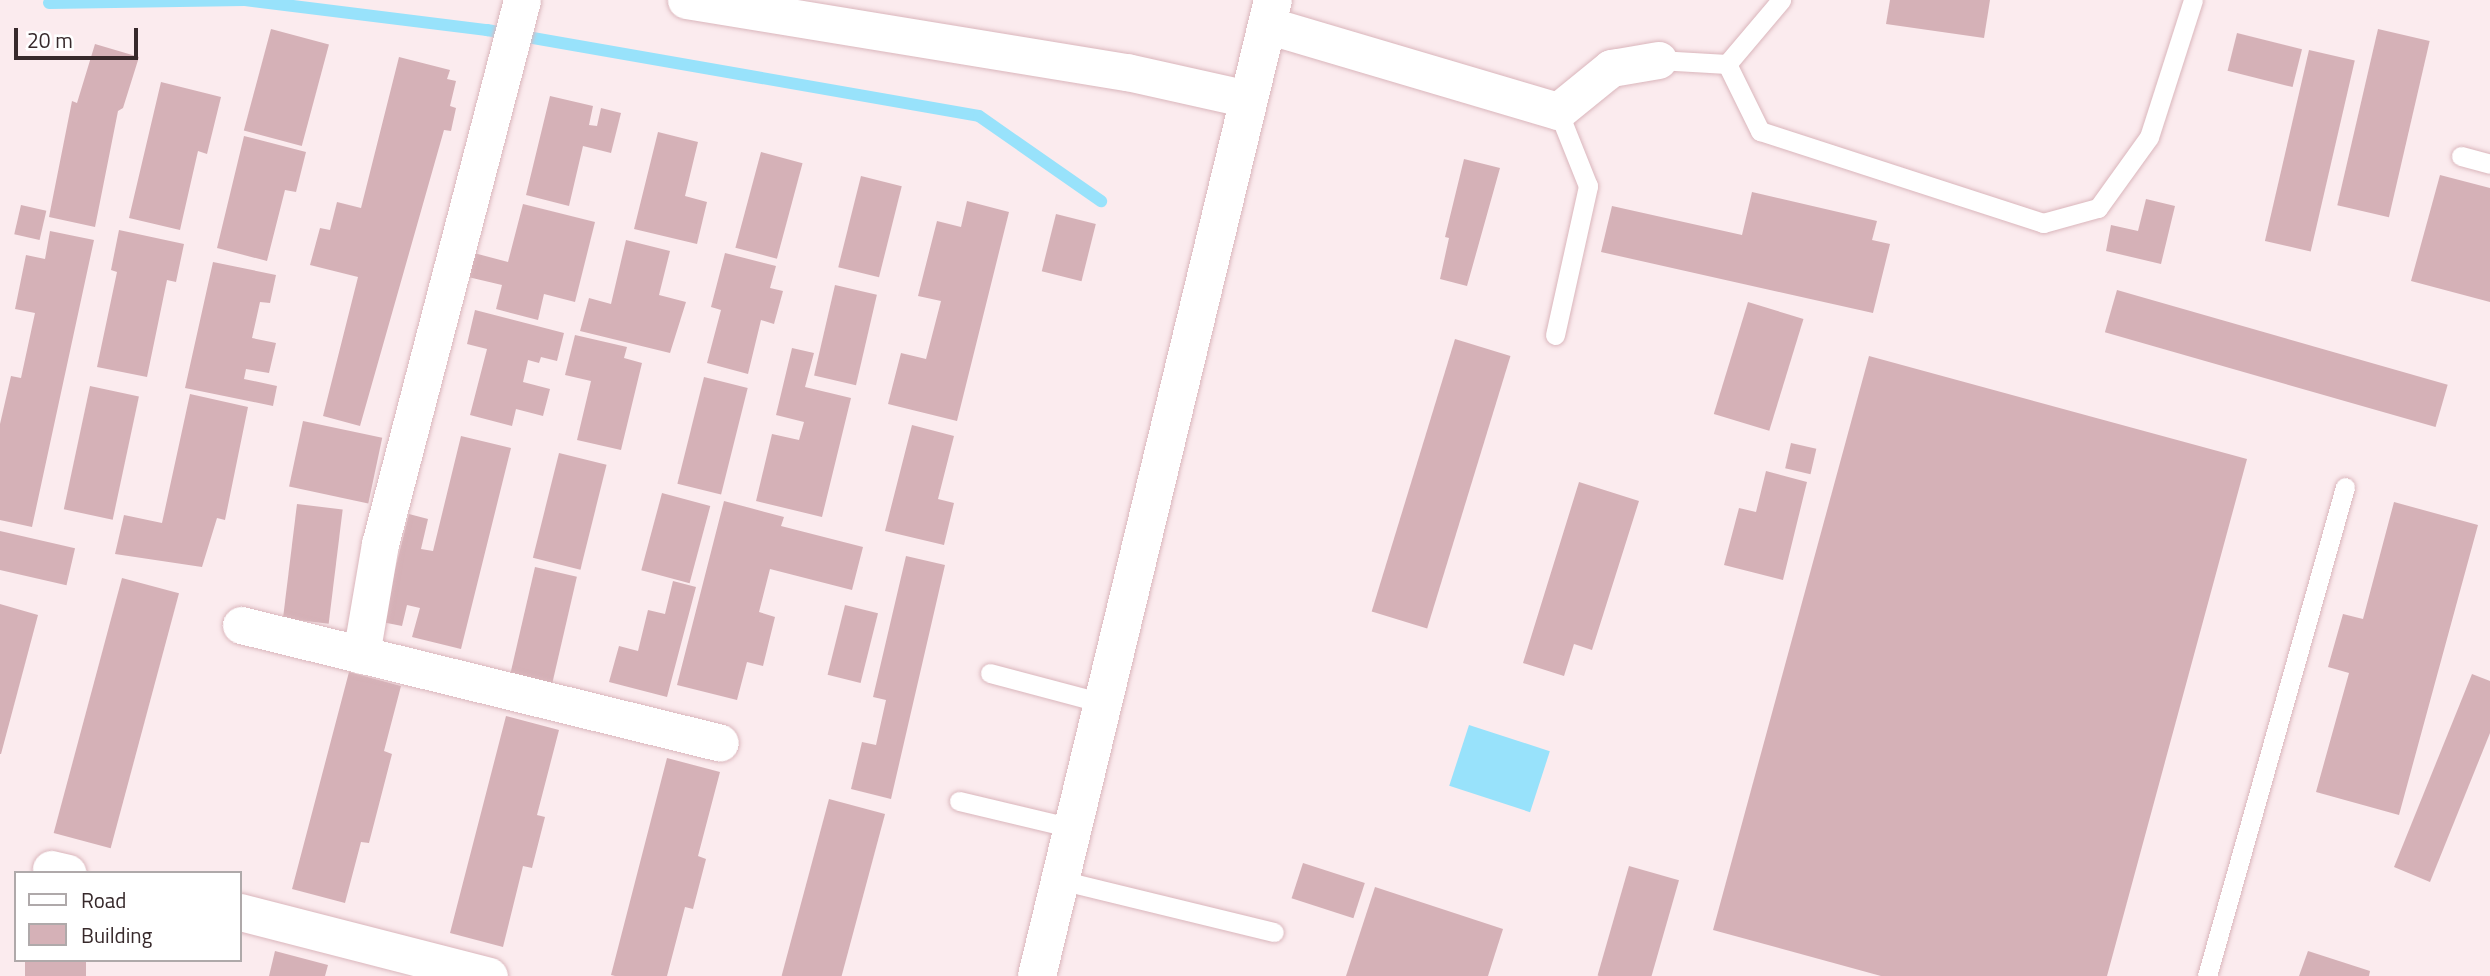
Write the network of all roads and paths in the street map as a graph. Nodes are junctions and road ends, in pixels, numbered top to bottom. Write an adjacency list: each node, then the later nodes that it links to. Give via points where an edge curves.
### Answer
1 (1781, 0): 7 (lane)
2 (2193, 0): 7 (lane, via 2149,137 2098,208 2043,223 1760,131)
3 (699, 1): 8 (street, via 1127,72)
4 (1270, 13): 8 (street); 9 (street)
5 (517, 23): 15 (street, via 380,544)
6 (1658, 60): 7 (lane); 9 (street, via 1611,68)
7 (1727, 64)
8 (1248, 99): 17 (street)
9 (1558, 111): 12 (lane, via 1588,186)
10 (2461, 156): 11 (lane)
11 (2490, 164)
12 (1555, 335)
13 (2345, 487): 26 (lane)
14 (241, 625): 15 (street)
15 (361, 655): 18 (street)
16 (990, 673): 17 (lane)
17 (1103, 703): 20 (street)
18 (720, 743)
19 (959, 801): 20 (lane)
20 (1072, 828): 21 (street)
21 (1060, 880): 23 (lane); 25 (street)
22 (242, 913): 24 (street)
23 (1274, 932)
24 (489, 976)
25 (1037, 976)
26 (2207, 976)

